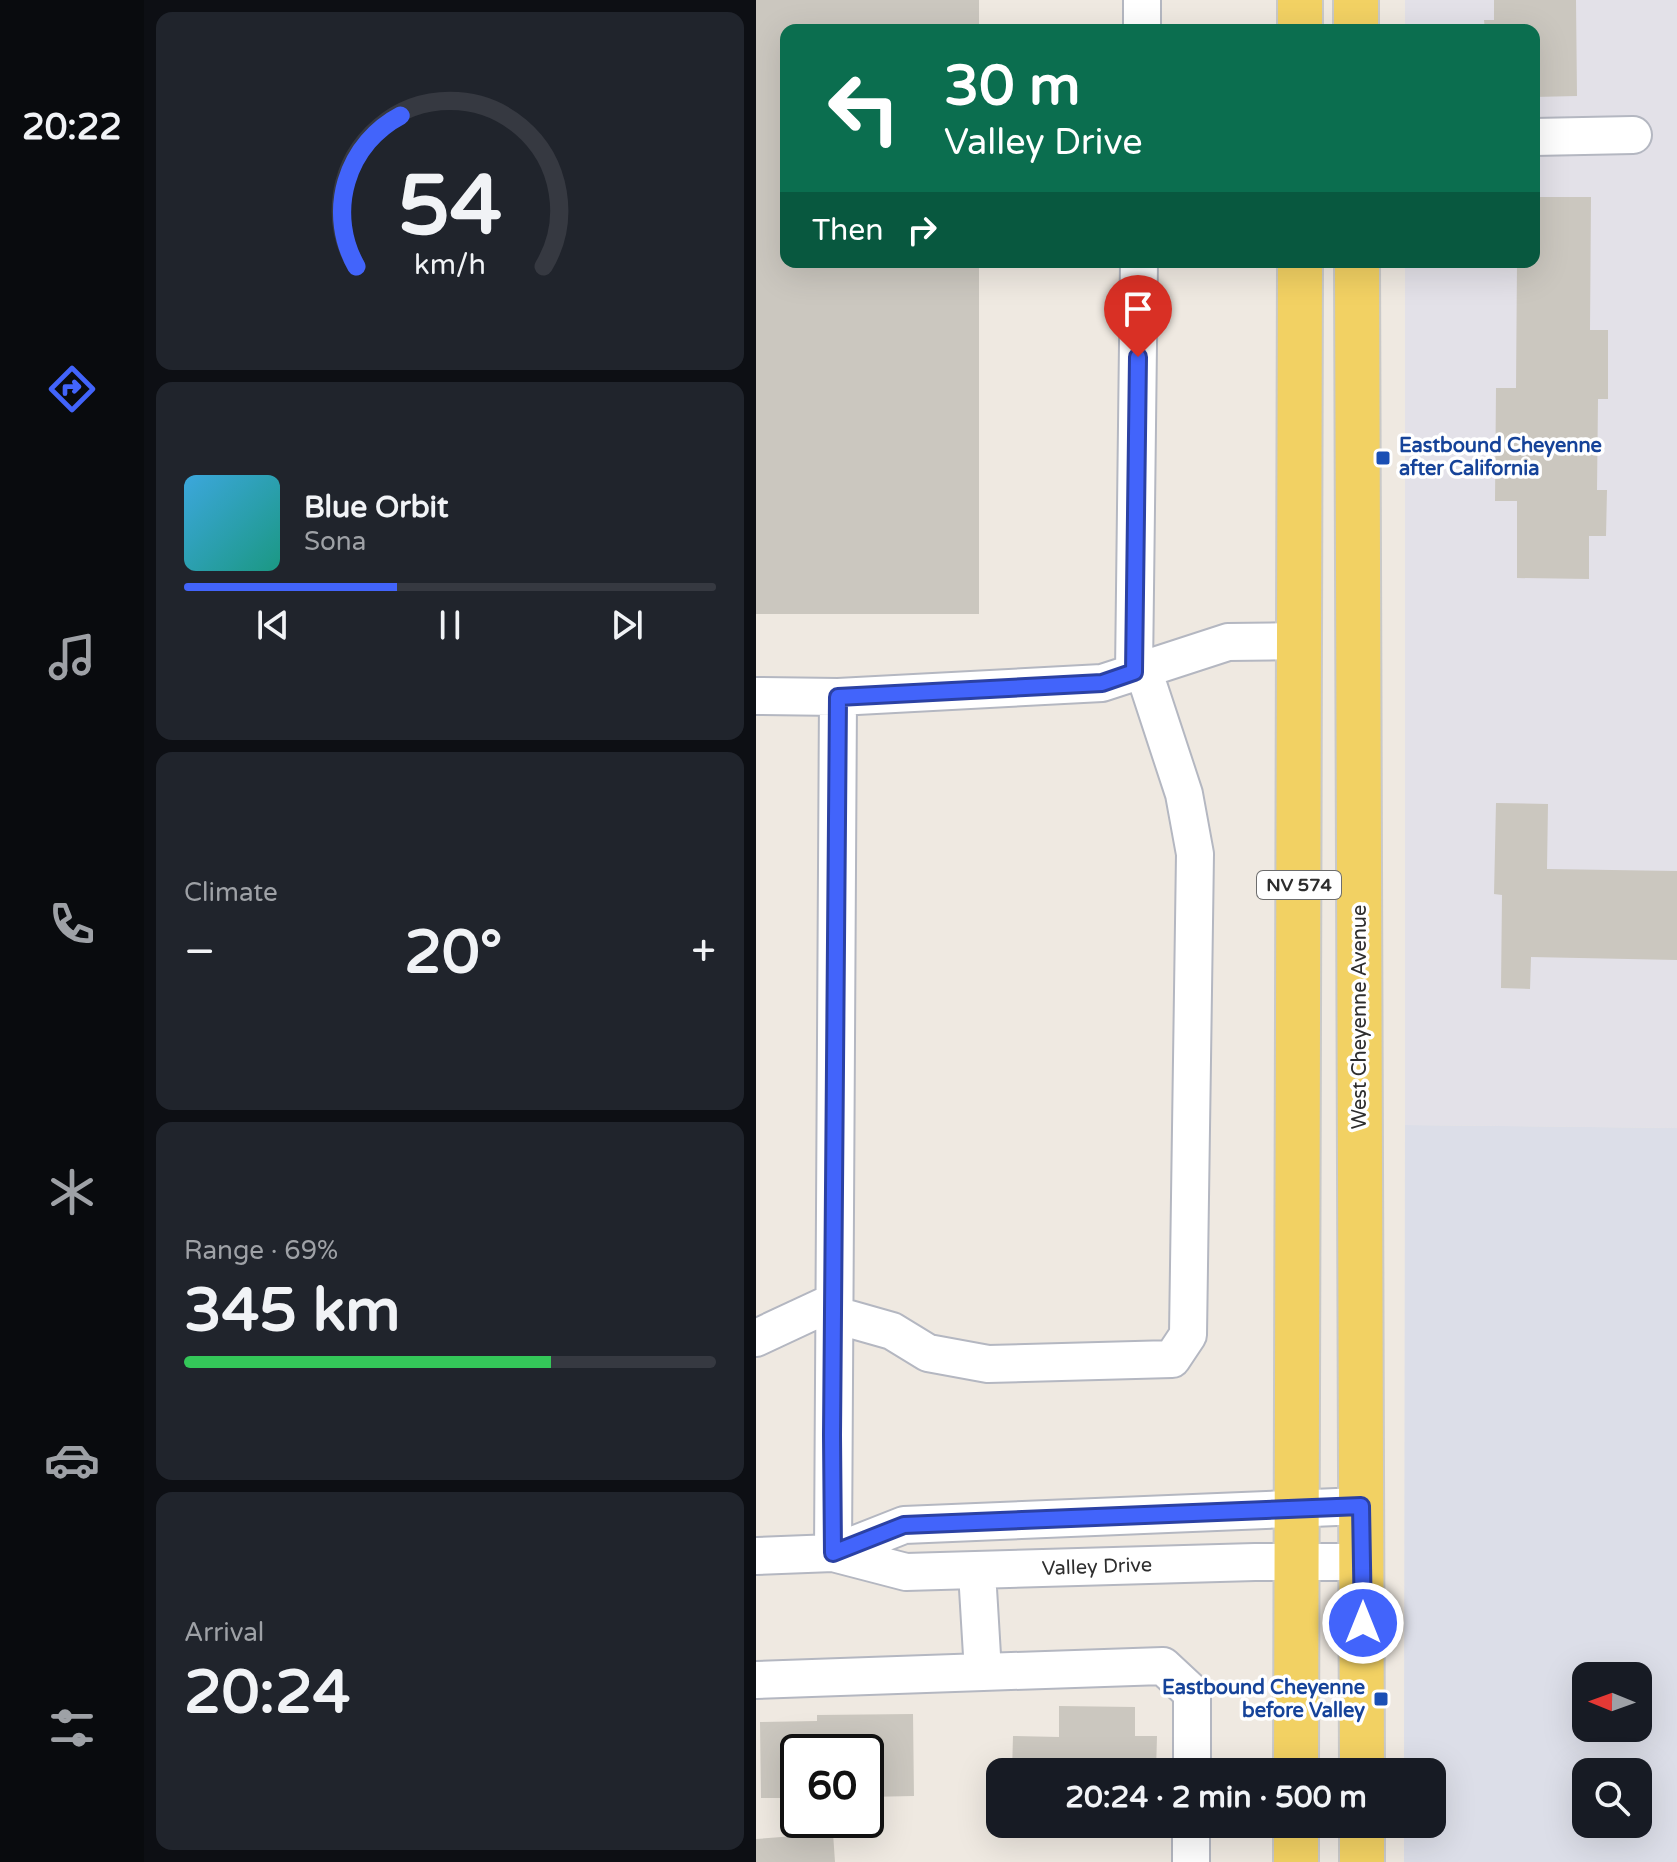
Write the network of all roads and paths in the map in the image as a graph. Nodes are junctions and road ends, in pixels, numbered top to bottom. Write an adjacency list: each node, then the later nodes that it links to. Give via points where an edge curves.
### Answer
1 (1142, 0): 4 (street)
2 (1300, 0): 5 (main road)
3 (1356, 0): 6 (main road)
4 (1142, 24)
5 (1300, 24)
6 (1356, 24)
7 (1633, 135): 8 (street)
8 (1540, 137)
9 (1139, 268): 14 (street)
10 (1300, 268): 12 (main road, NV 574)
11 (1357, 268): 15 (main road, West Cheyenne Avenue / NV 574)
12 (1299, 493): 13 (main road, NV 574); 15 (main road, via 1325,621 1325,645 1335,674)
13 (1299, 641): 14 (street, via 1228,642); 21 (main road, NV 574)
14 (1139, 671): 17 (street, via 1102,683); 18 (street, via 1184,794 1195,854 1188,1335 1172,1359 988,1364 928,1353 892,1331)
15 (1359, 684): 20 (main road, West Cheyenne Avenue / NV 574)
16 (756, 696): 17 (street)
17 (838, 697): 18 (street)
18 (832, 1308): 19 (street); 22 (street)
19 (756, 1338)
20 (1361, 1506): 21 (street, Valley Drive); 25 (main road, West Cheyenne Avenue / NV 574)
21 (1298, 1509): 22 (street, Valley Drive, via 904,1525); 24 (main road, NV 574)
22 (833, 1553): 23 (street, Valley Drive); 26 (street, Valley Drive, via 906,1572)
23 (756, 1556)
24 (1298, 1562): 25 (street, Valley Drive); 26 (street, Valley Drive); 30 (main road, NV 574)
25 (1363, 1562): 31 (main road, West Cheyenne Avenue / NV 574)
26 (977, 1572): 27 (street)
27 (983, 1672): 28 (street); 29 (street, via 1163,1666 1192,1693)
28 (756, 1680)
29 (1192, 1758)
30 (1296, 1758)
31 (1362, 1758)
32 (1191, 1838): 35 (street)
33 (1296, 1838): 36 (main road)
34 (1362, 1838): 37 (main road)
35 (1191, 1862)
36 (1296, 1862)
37 (1362, 1862)

